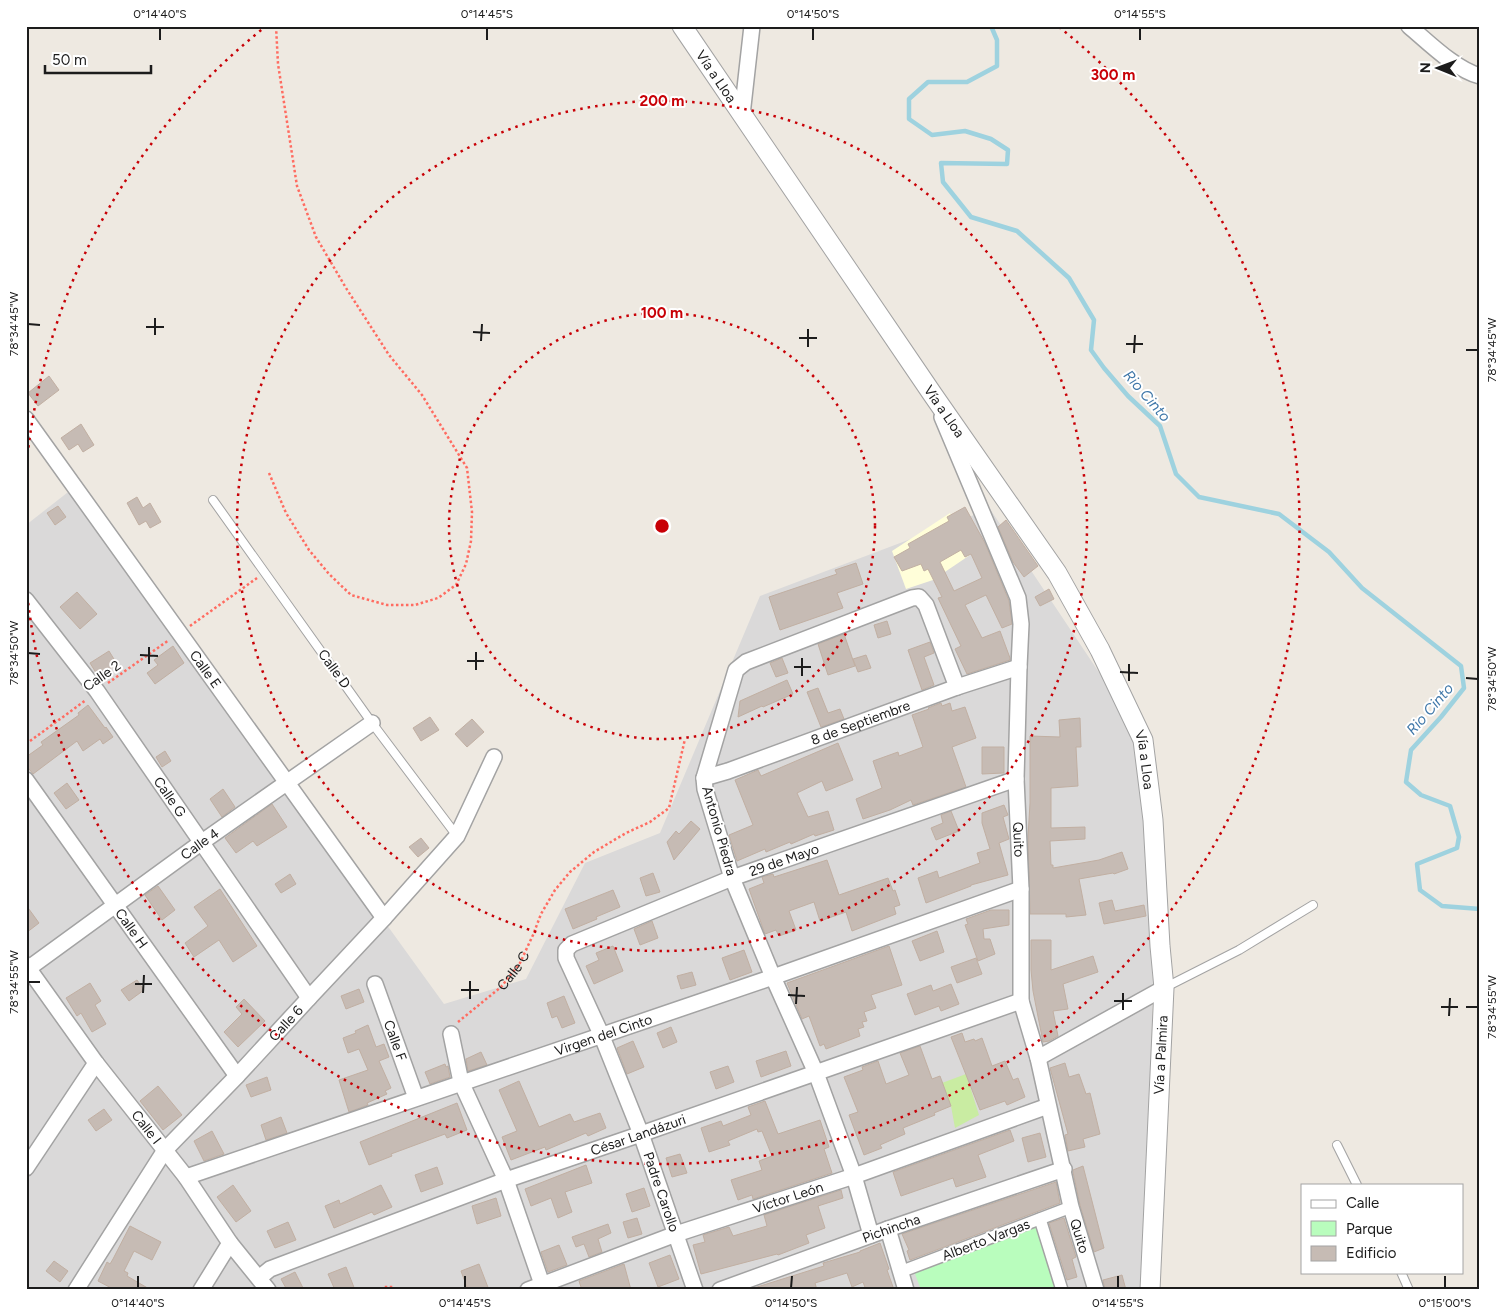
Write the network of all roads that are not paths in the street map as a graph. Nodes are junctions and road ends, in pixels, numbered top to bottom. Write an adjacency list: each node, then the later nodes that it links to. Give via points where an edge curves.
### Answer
1 (682, 26): 5 (street, Vía a Lloa)
2 (752, 26): 5 (street)
3 (1409, 26): 4 (street, via 1457,64)
4 (1480, 76)
5 (742, 115): 6 (street, Vía a Lloa)
6 (933, 395): 10 (street, Quito, via 1018,598 1021,624); 18 (street, Vía a Lloa, via 1057,573 1100,650 1143,740)
7 (26, 420): 17 (street, Calle E)
8 (213, 500): 12 (lane, Calle D)
9 (26, 600): 20 (street, Calle G, via 97,691)
10 (1019, 667): 11 (street, 8 de Septiembre); 15 (street, Quito)
11 (957, 687): 14 (street, 8 de Septiembre); 14 (street, Antonio Piedra, via 926,605 919,597 912,598 746,662 736,670)
12 (372, 723): 17 (street, Calle 4); 19 (lane, Calle D)
13 (494, 757): 19 (street, Calle 6)
14 (704, 778): 21 (street, Antonio Piedra)
15 (1016, 779): 21 (street, 29 de Mayo); 22 (street, Quito)
16 (26, 780): 23 (street, Calle H)
17 (287, 784): 20 (street, Calle 4); 25 (street, Calle E)
18 (1153, 820): 30 (street, Vía a Palmira)
19 (457, 836): 25 (street, Calle 6)
20 (202, 842): 23 (street, Calle 4); 31 (street, Calle G)
21 (732, 878): 26 (street, 29 de Mayo, via 572,944 566,950); 28 (street, Antonio Piedra)
22 (1021, 889): 28 (street, Virgen del Cinto); 32 (street, Quito)
23 (116, 905): 27 (street, Calle 4); 38 (street, Calle H)
24 (1313, 905): 30 (lane, via 1239,950)
25 (384, 918): 31 (street, Calle 6)
26 (566, 958): 34 (street, Padre Carollo)
27 (29, 973): 36 (street, Calle I)
28 (773, 977): 34 (street, Virgen del Cinto); 37 (street, Antonio Piedra)
29 (375, 984): 40 (street, Calle F)
30 (1164, 988): 35 (street); 69 (street, Vía a Palmira)
31 (309, 998): 38 (street, Calle 6)
32 (1021, 1001): 35 (street, Quito); 37 (street, César Landázuri)
33 (451, 1034): 39 (street)
34 (601, 1034): 39 (street, Virgen del Cinto); 42 (street, Padre Carollo)
35 (1038, 1058): 41 (street, Quito)
36 (96, 1062): 44 (street, Calle I); 45 (street)
37 (816, 1074): 42 (street, César Landázuri); 47 (street, Antonio Piedra)
38 (238, 1076): 44 (street, Calle 6)
39 (462, 1082): 40 (street, Virgen del Cinto); 49 (street)
40 (416, 1098): 48 (street, Virgen del Cinto)
41 (1048, 1106): 46 (street, Quito); 47 (street, Víctor León)
42 (641, 1134): 49 (street, César Landázuri); 54 (street, Padre Carollo)
43 (1337, 1145): 50 (lane)
44 (165, 1150): 48 (street, Calle I); 61 (street, Calle 6)
45 (26, 1168)
46 (1064, 1169): 51 (street, Quito); 53 (street, Pichincha)
47 (854, 1176): 54 (street, Víctor León); 55 (street, Antonio Piedra)
48 (186, 1177): 56 (street, Calle I)
49 (506, 1180): 59 (street, César Landázuri, via 270,1269); 60 (street)
50 (1356, 1184)
51 (1072, 1207): 52 (street, Alberto Vargas); 68 (street, Quito)
52 (1040, 1219): 57 (street, Alberto Vargas); 67 (street)
53 (888, 1229): 55 (street, Pichincha); 57 (street)
54 (676, 1234): 60 (street, Víctor León); 64 (street, Padre Carollo)
55 (871, 1235): 65 (street, Pichincha)
56 (230, 1243): 59 (street, Calle I); 62 (street)
57 (900, 1272): 66 (street)
58 (1402, 1274): 70 (lane)
59 (259, 1278): 63 (street, Calle I)
60 (538, 1288)
61 (76, 1290)
62 (201, 1290)
63 (268, 1290)
64 (696, 1290)
65 (720, 1290)
66 (906, 1290)
67 (1062, 1290)
68 (1096, 1290)
69 (1150, 1290)
70 (1409, 1290)

